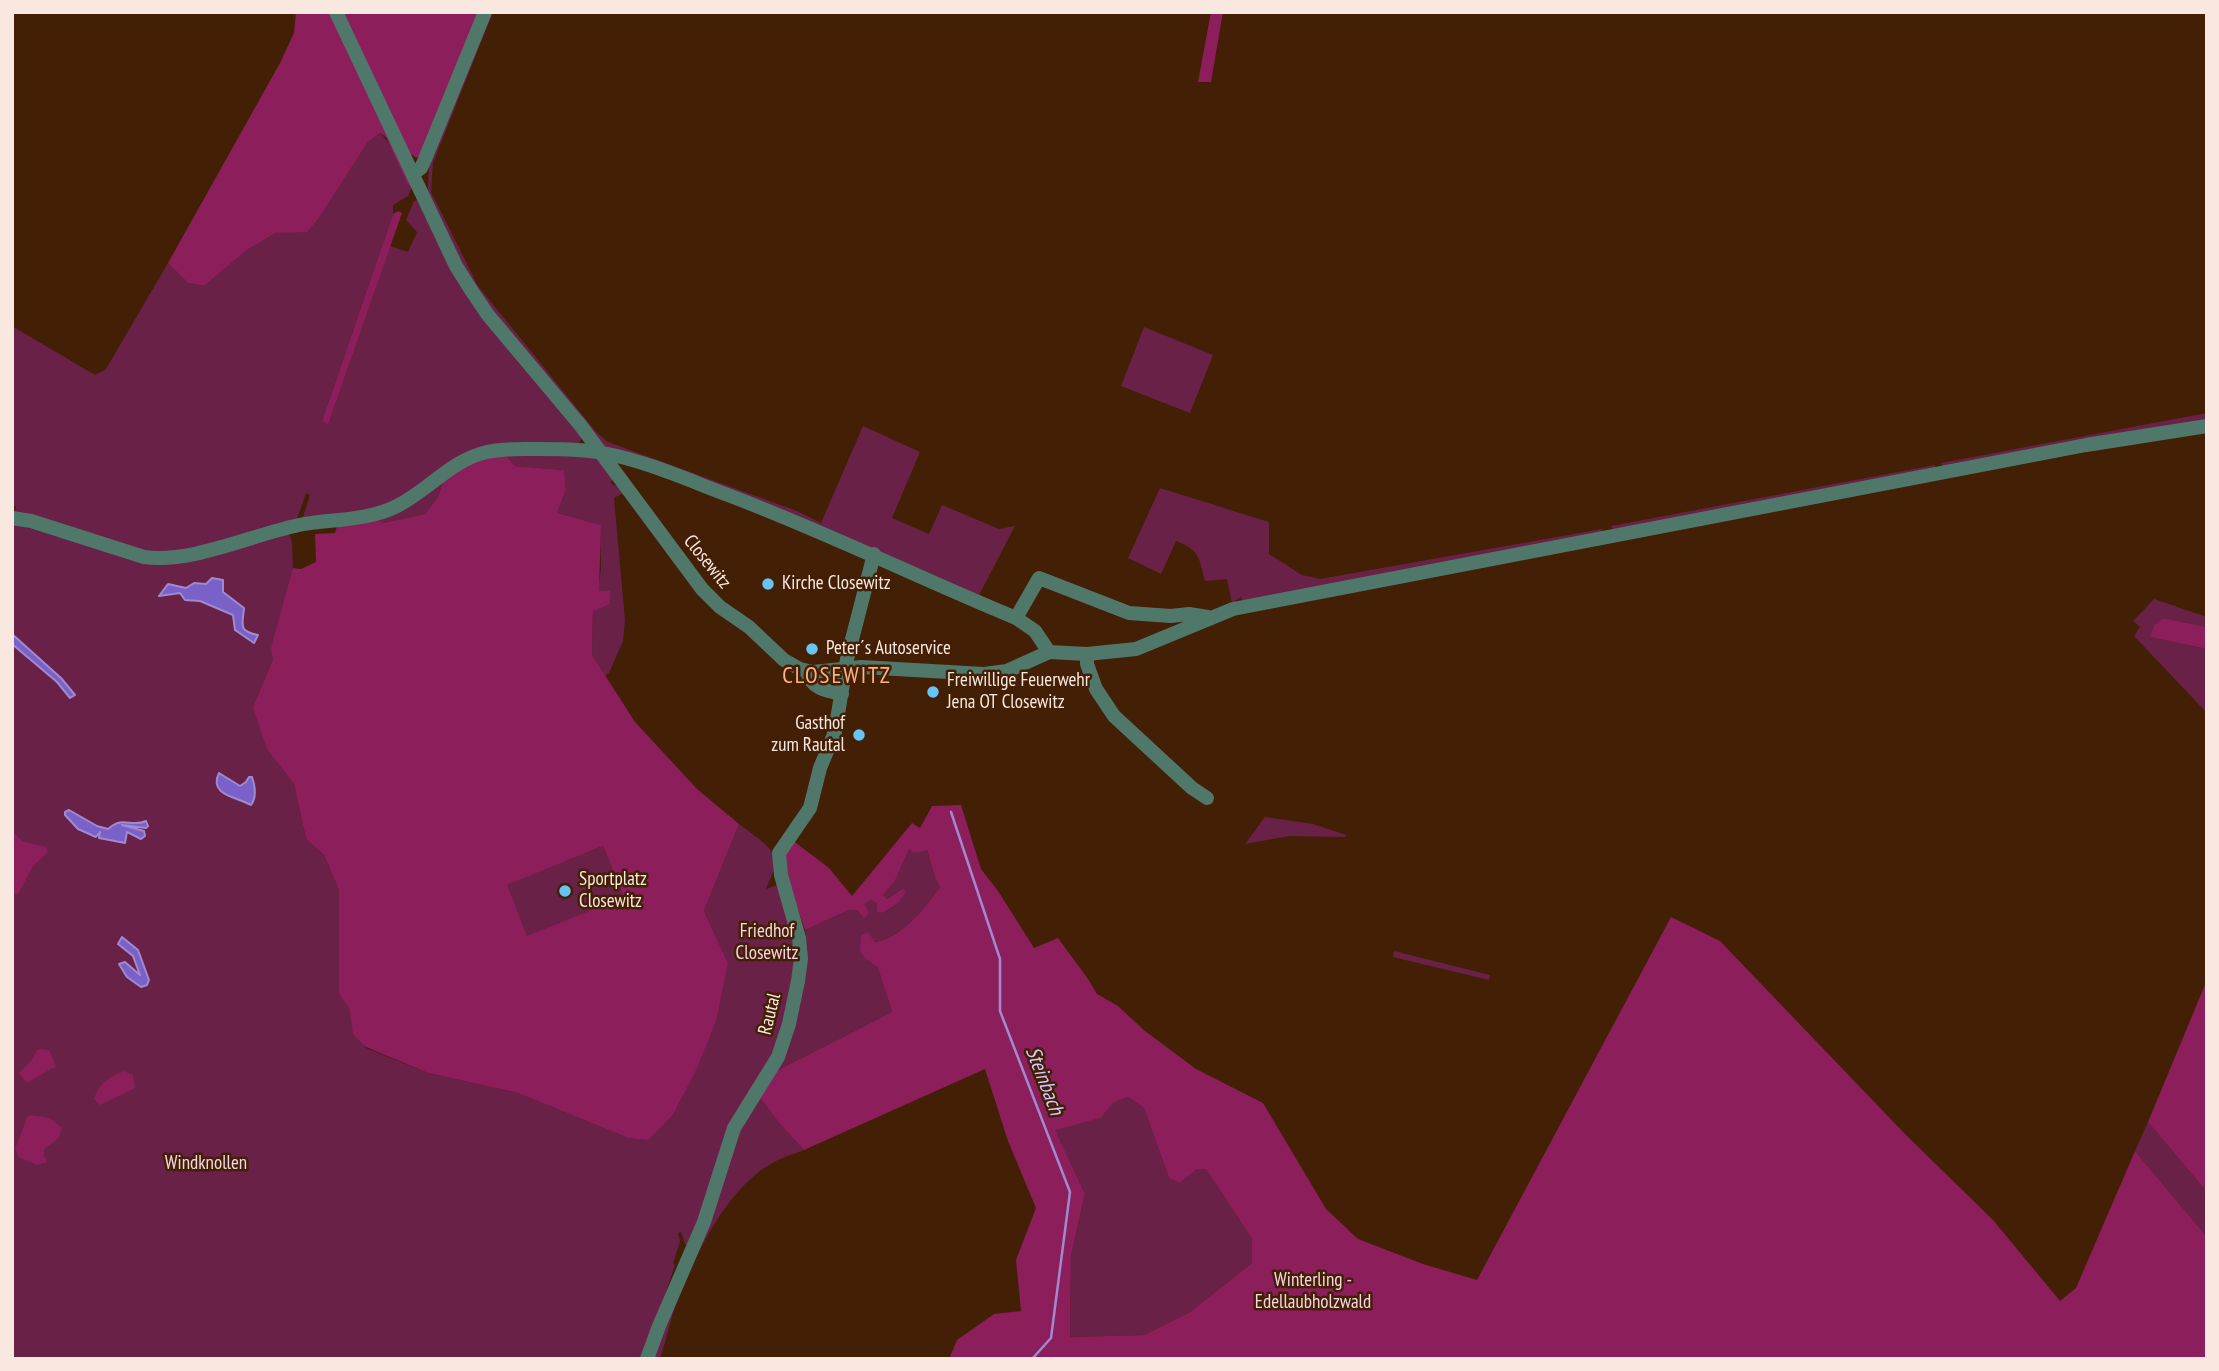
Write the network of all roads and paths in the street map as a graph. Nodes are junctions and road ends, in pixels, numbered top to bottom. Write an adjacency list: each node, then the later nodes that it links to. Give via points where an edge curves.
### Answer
1 (336, 12): 3 (street, Closewitz)
2 (485, 12): 3 (street, via 421,168)
3 (413, 174): 5 (street, Closewitz, via 471,290)
4 (2207, 426): 8 (street, via 2086,445)
5 (601, 452): 6 (street, via 487,452 464,460 405,502 384,511 298,525 179,558 159,559); 7 (street, via 717,491); 13 (street, Closewitz, via 710,599 784,660)
6 (12, 518)
7 (874, 554): 9 (street); 12 (street, Rautal)
8 (1208, 617): 9 (street, via 1129,613 1039,578); 11 (street, via 1136,649)
9 (1016, 618): 10 (street, via 1035,631)
10 (1049, 652): 11 (street); 12 (street, via 1007,671 984,674)
11 (1087, 654): 15 (street, via 1096,689 1114,716)
12 (846, 668): 13 (street); 14 (street, Rautal)
13 (807, 671): 14 (street, Closewitz, via 816,687)
14 (842, 694): 16 (street, Rautal, via 835,732 810,808 779,853 801,959 783,1046 734,1128 704,1222)
15 (1207, 798)
16 (647, 1359)

